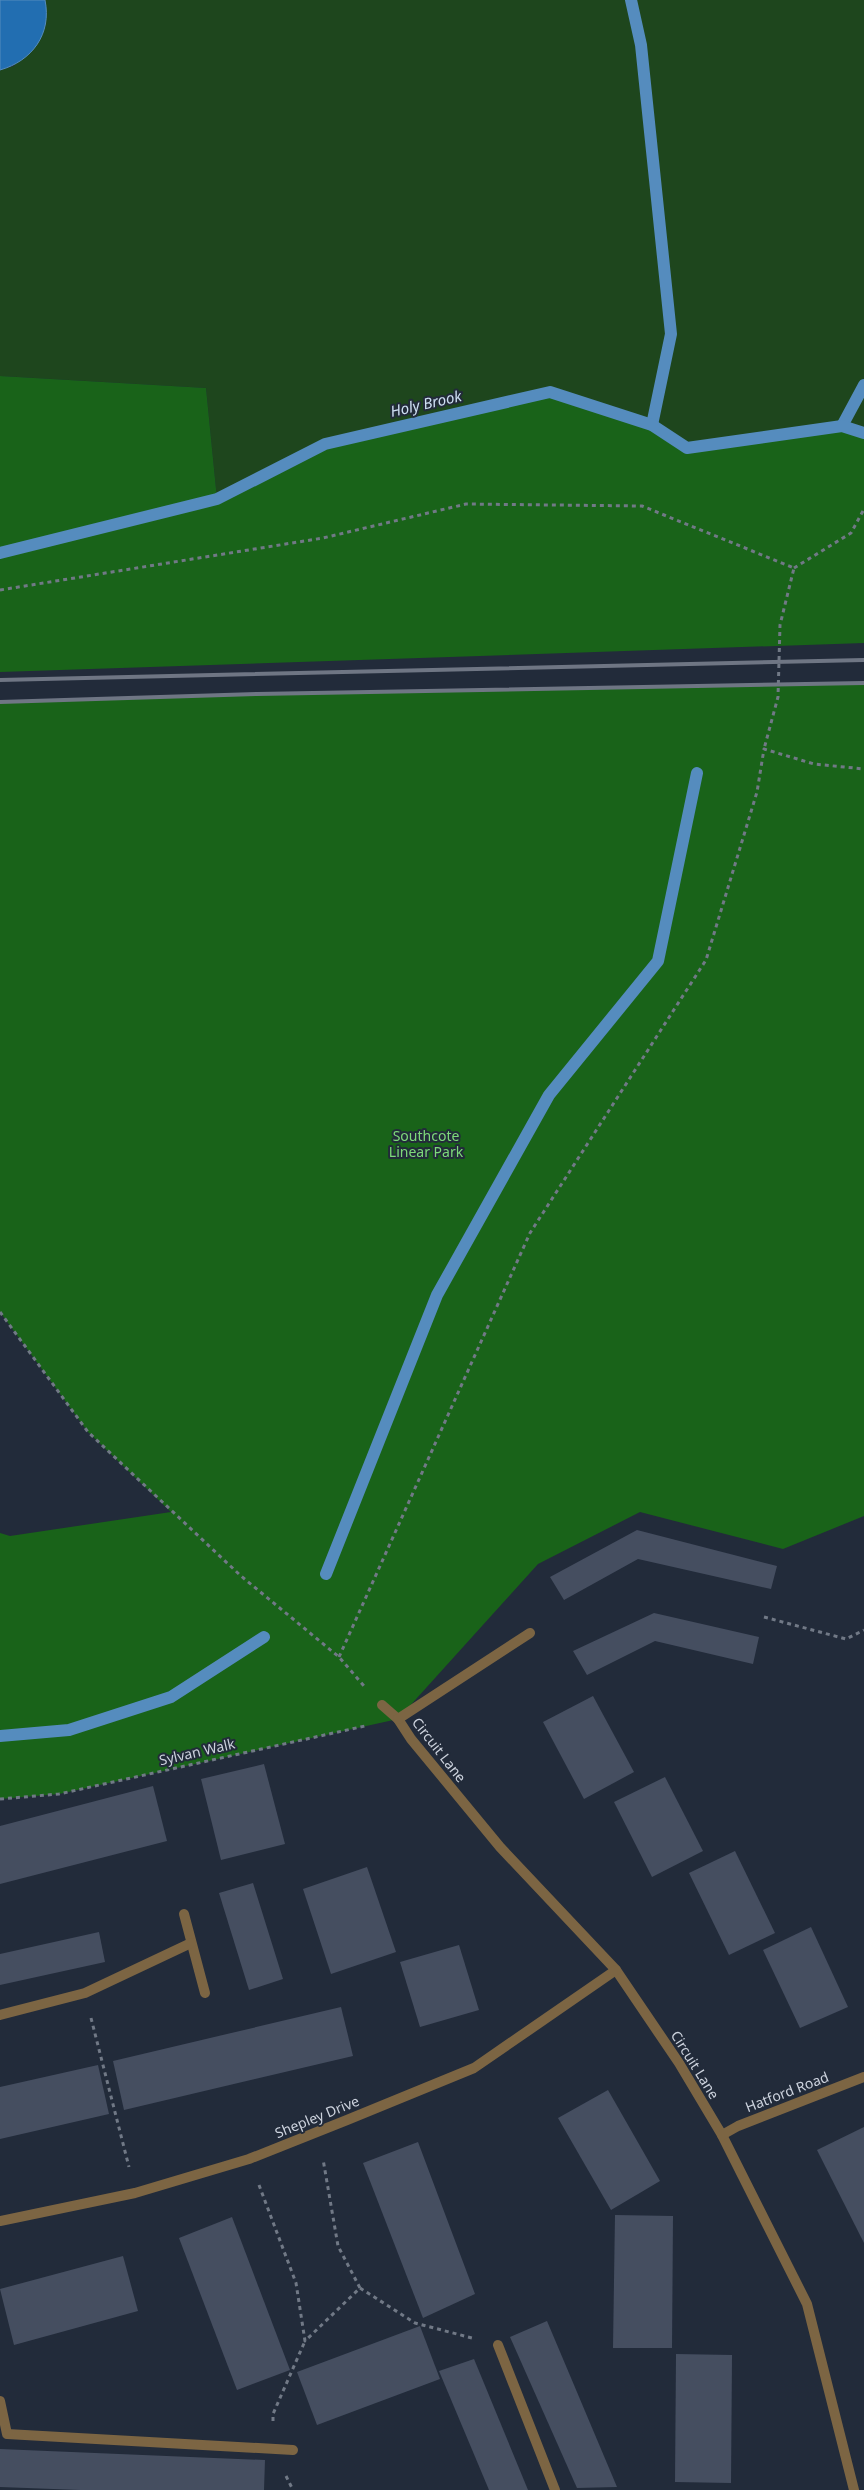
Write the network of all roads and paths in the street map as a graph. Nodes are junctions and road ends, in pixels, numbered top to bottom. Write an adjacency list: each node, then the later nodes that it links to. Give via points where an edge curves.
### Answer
1 (864, 509): 2 (path, via 851,532)
2 (794, 568): 3 (path, via 642,506 466,504 323,538); 4 (path, via 780,625 778,697)
3 (0, 590)
4 (764, 749): 5 (path, via 814,764); 10 (path, via 757,792 706,960 530,1233)
5 (864, 769)
6 (0, 1312): 10 (path, via 88,1432 241,1576)
7 (764, 1617): 8 (path, via 846,1639)
8 (864, 1630)
9 (530, 1633): 12 (street, Circuit Lane)
10 (338, 1657): 11 (path)
11 (382, 1705): 12 (street, Circuit Lane)
12 (398, 1719): 13 (path, Sylvan Walk, via 59,1794); 16 (street, Circuit Lane, via 500,1847)
13 (0, 1799)
14 (184, 1914): 15 (street)
15 (191, 1943): 17 (street); 18 (street)
16 (616, 1970): 21 (street, Shepley Drive, via 474,2068); 22 (street, Circuit Lane, via 679,2063)
17 (85, 1993): 19 (street); 24 (path)
18 (205, 1993)
19 (0, 2015)
20 (864, 2077): 22 (street, Hatford Road)
21 (319, 2131): 23 (street, Shepley Drive); 26 (path, via 338,2246)
22 (722, 2135): 34 (street, Circuit Lane, via 807,2304)
23 (249, 2159): 24 (street, Shepley Drive); 27 (path, via 296,2283)
24 (135, 2193): 25 (street, Shepley Drive)
25 (0, 2221)
26 (360, 2288): 27 (path); 28 (path, via 415,2323)
27 (305, 2341): 30 (path, via 273,2414)
28 (498, 2346): 33 (street)
29 (0, 2401): 30 (street, via 7,2434)
30 (272, 2449): 31 (street); 32 (path)
31 (293, 2450)
32 (293, 2490)
33 (555, 2490)
34 (854, 2490)

